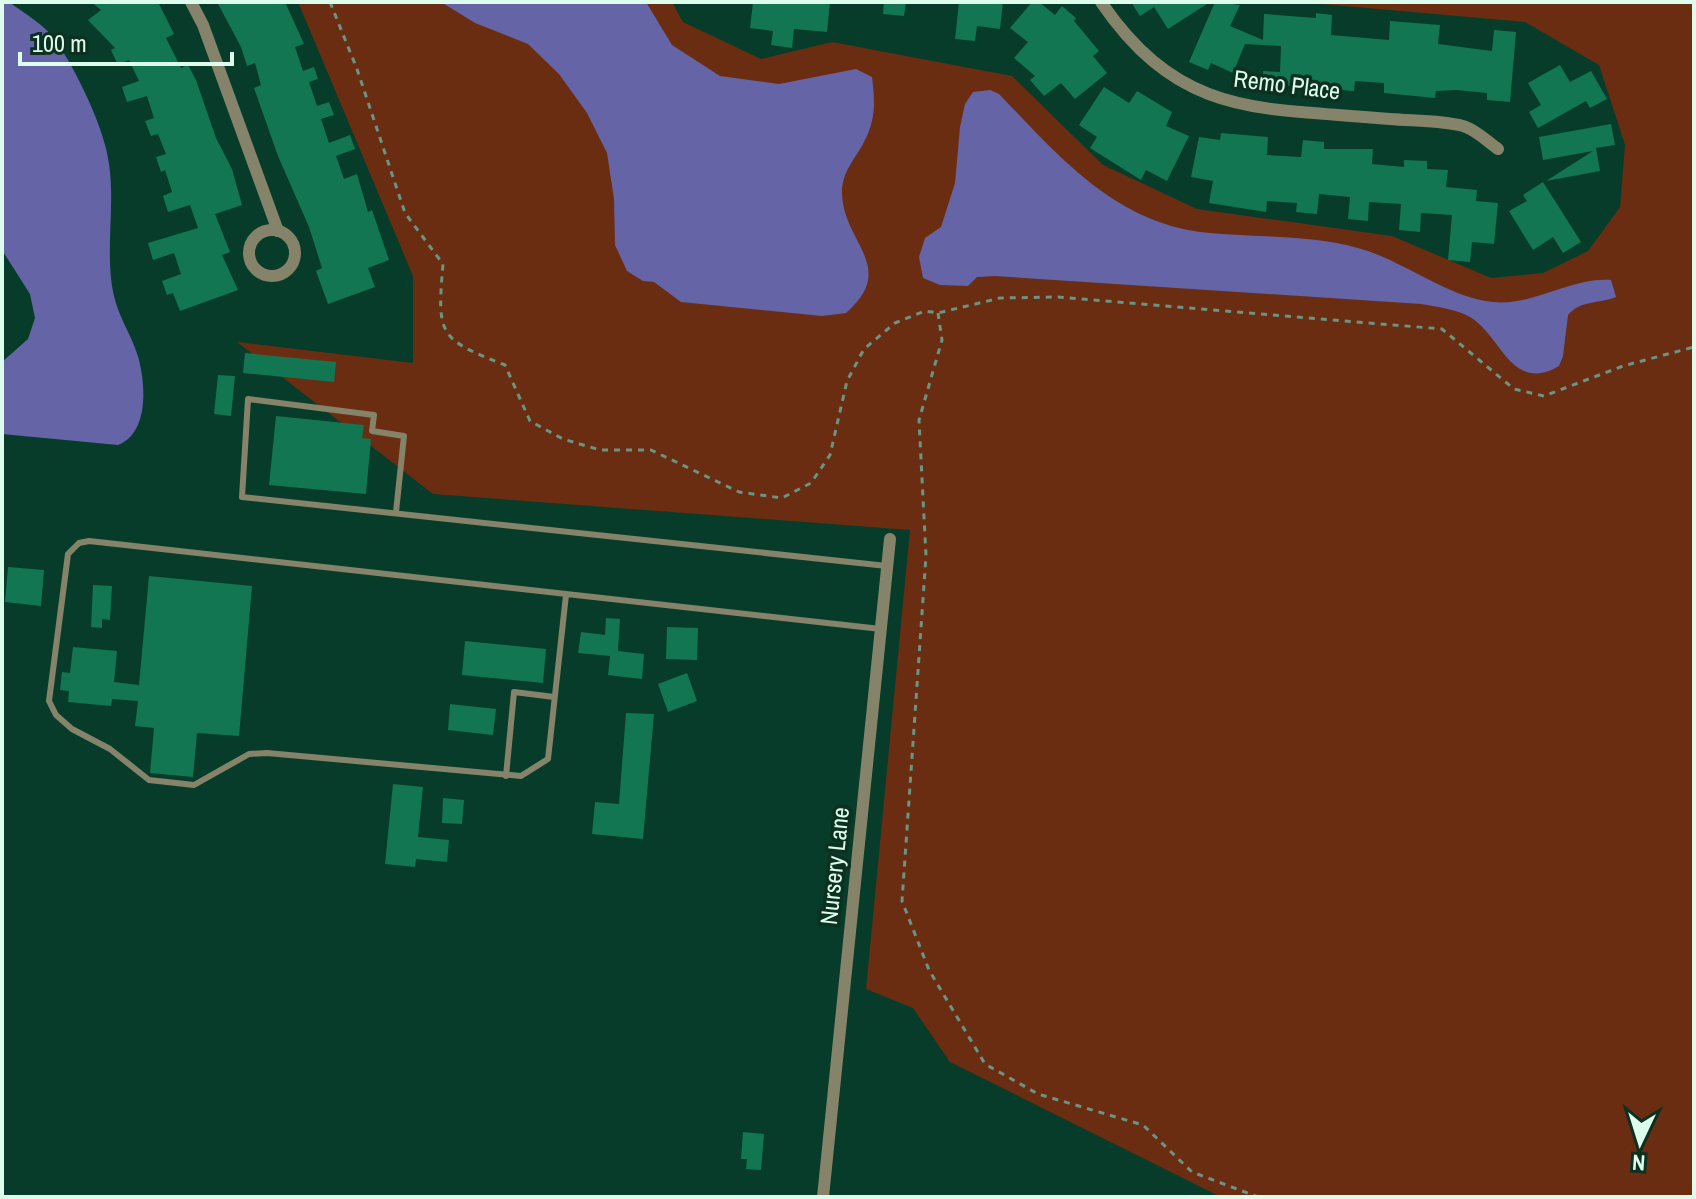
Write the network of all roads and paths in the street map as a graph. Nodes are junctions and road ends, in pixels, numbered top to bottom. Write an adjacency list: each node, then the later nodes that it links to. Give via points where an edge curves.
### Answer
1 (191, 2): 5 (street)
2 (330, 2): 6 (path, via 405,213 443,264 439,312 447,337 505,365 530,421 563,439 600,450 651,450 739,492 782,498 811,483 830,455 847,381 864,349 895,323 925,311)
3 (1101, 2): 4 (street, Remo Place, via 1127,39 1162,71 1201,93 1245,105 1465,126)
4 (1498, 149)
5 (278, 231)
6 (938, 313): 7 (path, via 1000,298 1058,297 1442,329 1514,389 1544,396); 16 (path, via 942,340 919,420 926,556 902,901 929,970 985,1064 1038,1094 1143,1125 1192,1172)
7 (1694, 347)
8 (396, 512): 8 (lane, via 242,497 248,399 374,415 372,431 404,436); 10 (lane)
9 (890, 539): 10 (street, Nursery Lane)
10 (887, 566): 12 (street, Nursery Lane)
11 (566, 595): 12 (lane); 13 (lane); 14 (lane, via 89,541 68,554 49,701 72,729 110,749 149,780 194,785 249,754 267,753)
12 (881, 629): 15 (street, Nursery Lane)
13 (554, 697): 14 (lane, via 548,759 521,776); 14 (lane, via 514,692)
14 (506, 776)
15 (823, 1197)
16 (1258, 1197)

